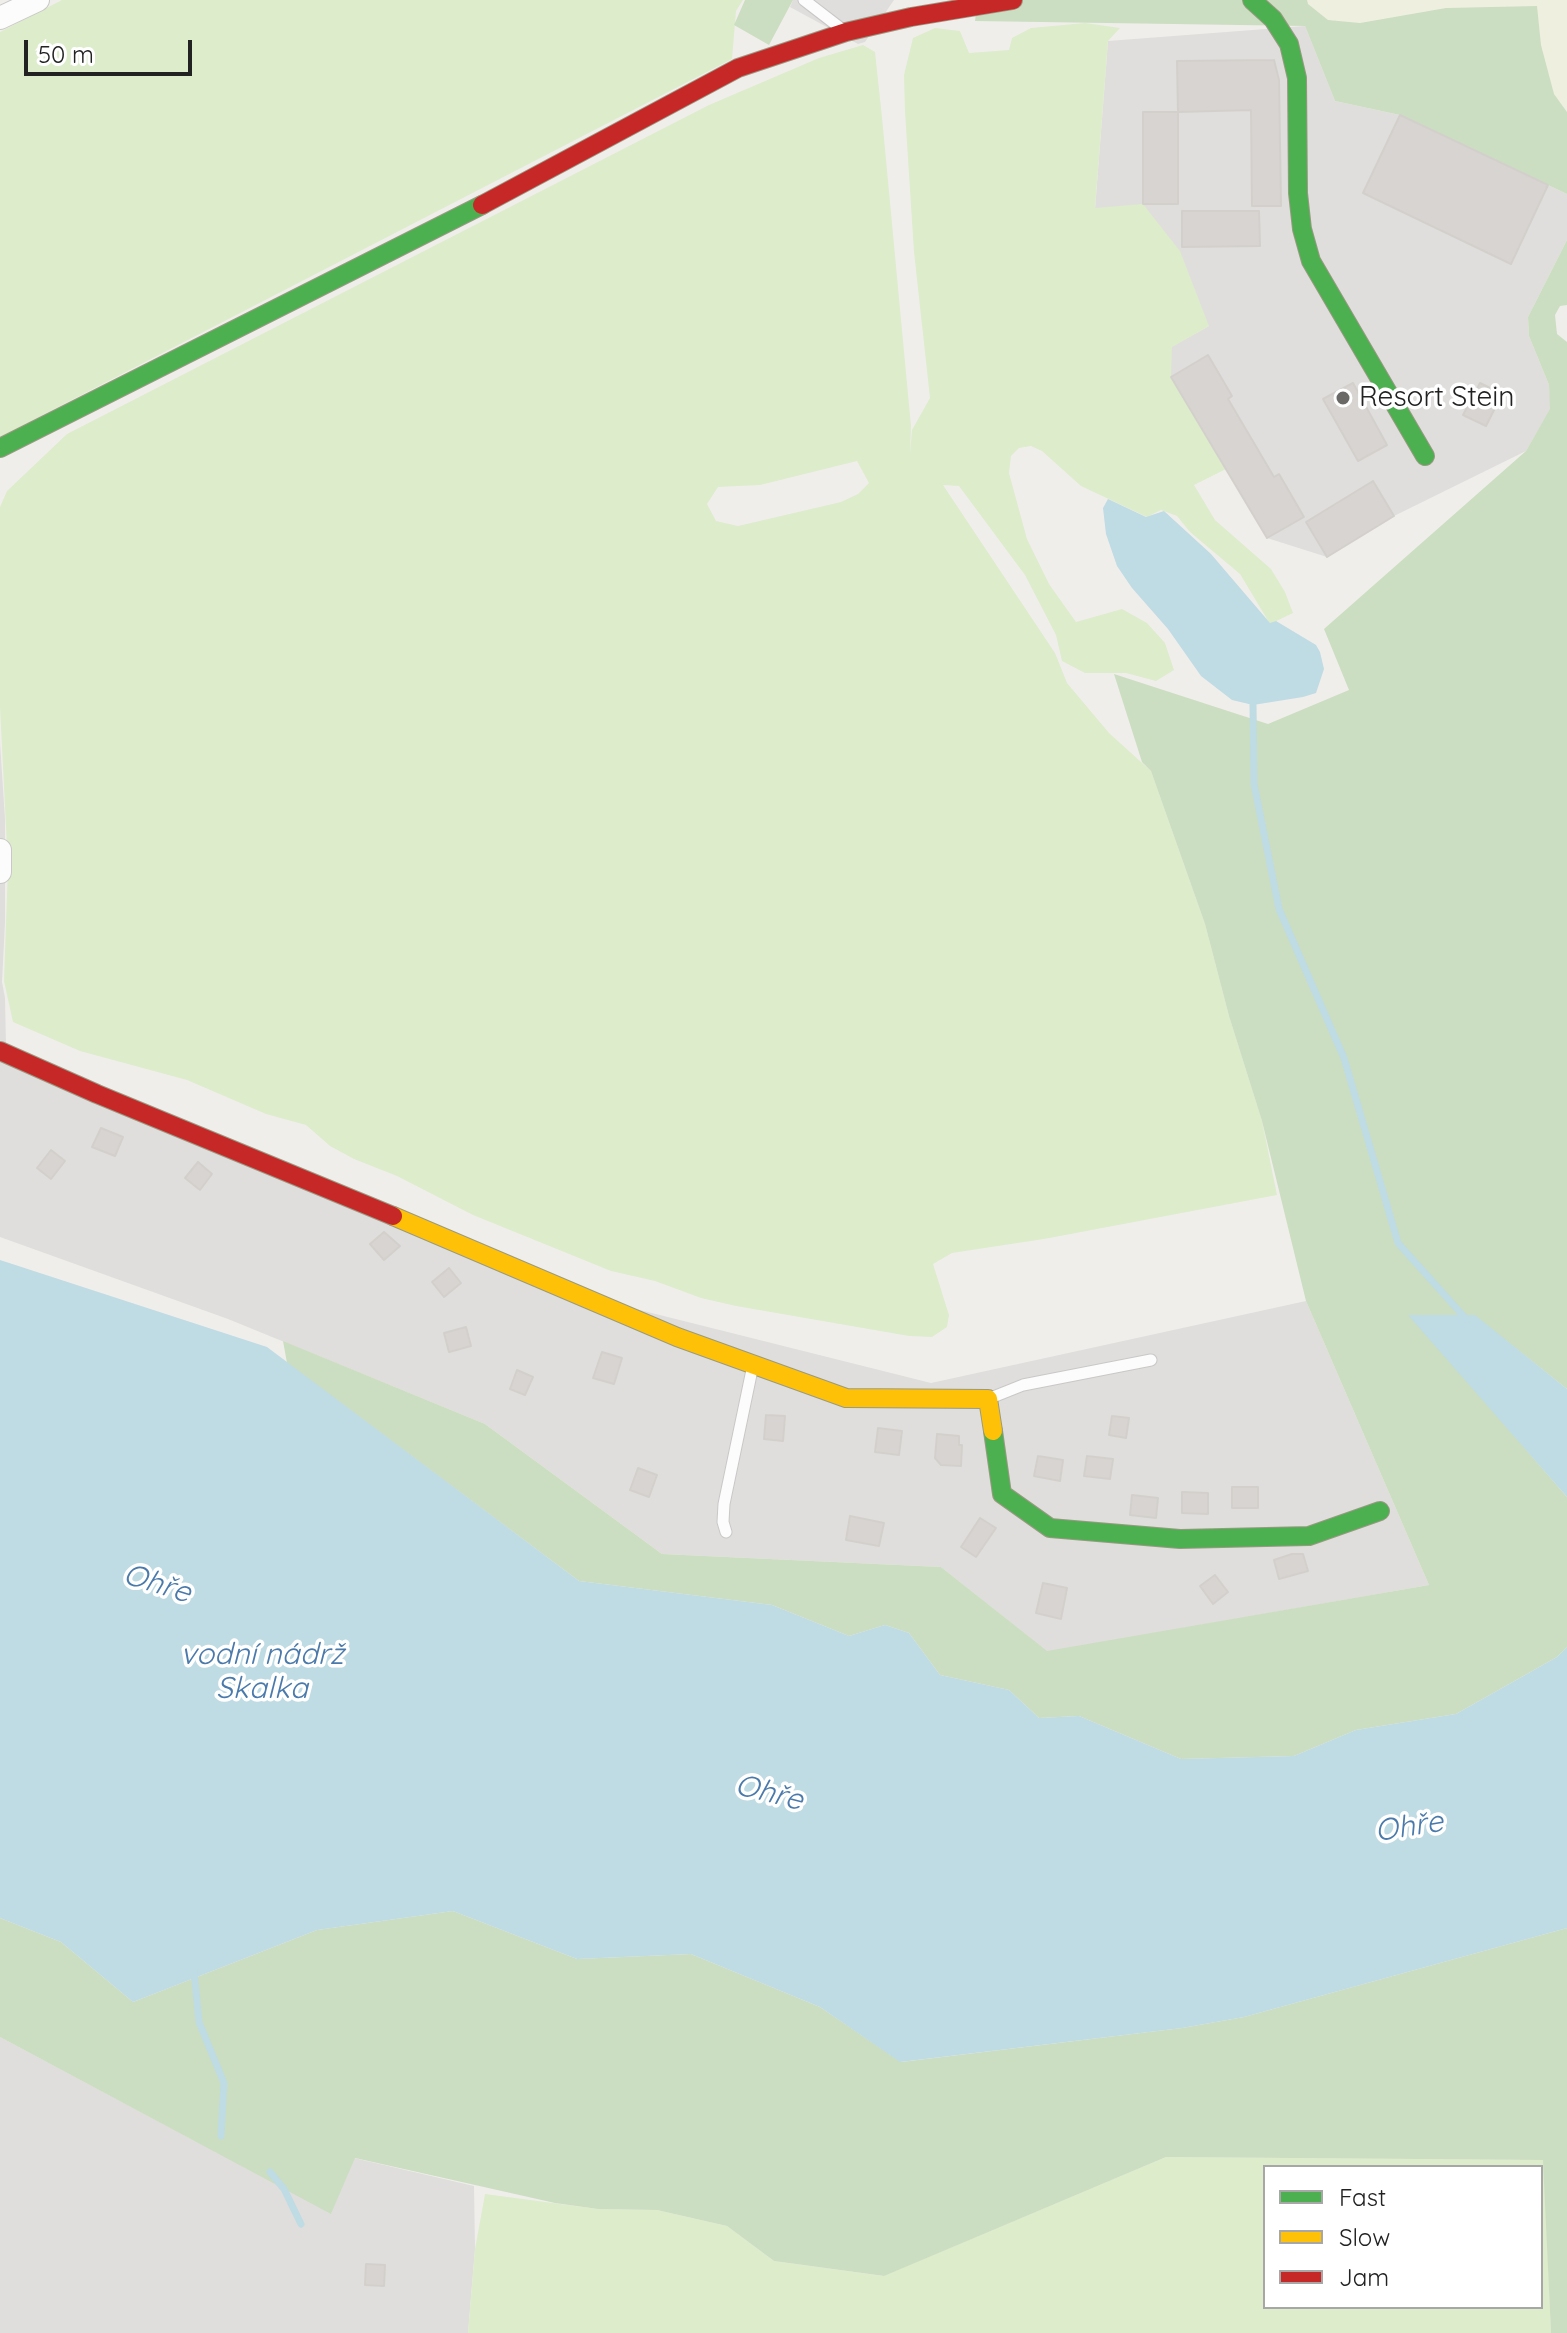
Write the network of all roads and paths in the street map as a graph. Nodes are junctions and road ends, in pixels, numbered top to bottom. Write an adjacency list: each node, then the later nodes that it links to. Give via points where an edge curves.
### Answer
1 (38, 0): 5 (street)
2 (804, 0): 6 (lane)
3 (1013, 0): 6 (street)
4 (1252, 0): 8 (street, via 1289,44 1297,78 1298,193 1311,261)
5 (0, 18)
6 (846, 32): 7 (street, via 738,68 465,214)
7 (0, 448)
8 (1425, 456)
9 (0, 850): 10 (street)
10 (0, 872)
11 (0, 1051): 13 (street)
12 (1151, 1360): 14 (lane, via 1023,1385)
13 (753, 1365): 14 (street, via 846,1398); 16 (lane, via 724,1504)
14 (988, 1399): 15 (street, via 1002,1494 1050,1528 1180,1539 1309,1536)
15 (1380, 1511)
16 (726, 1532)

